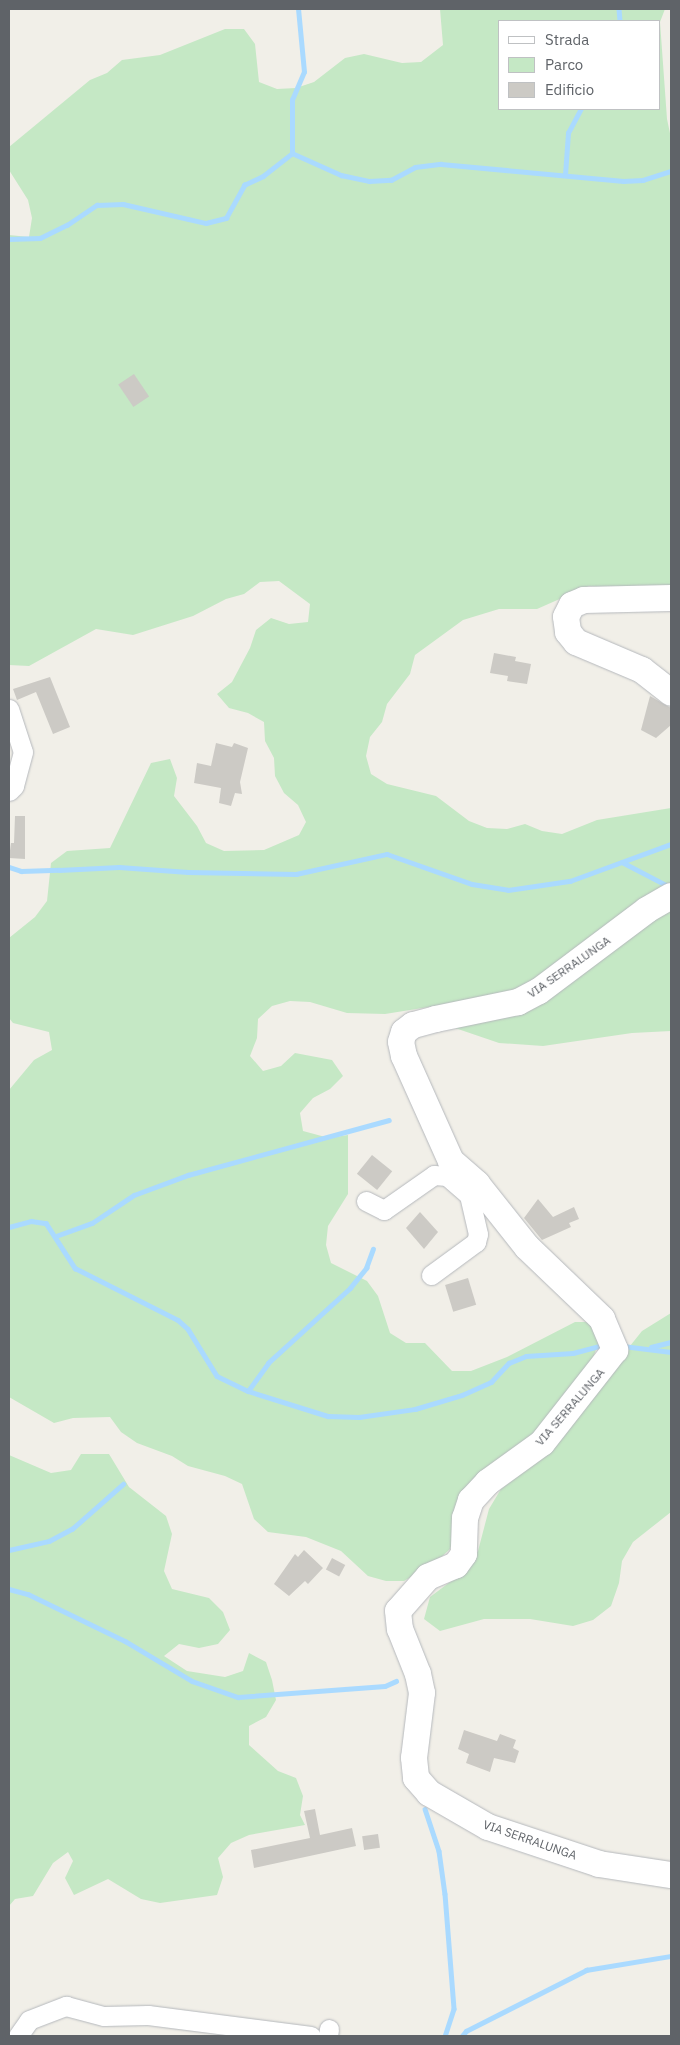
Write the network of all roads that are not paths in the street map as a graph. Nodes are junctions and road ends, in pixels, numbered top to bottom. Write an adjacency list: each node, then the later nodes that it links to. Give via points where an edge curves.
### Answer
1 (671, 598): 2 (street, via 584,600 572,605 566,617 568,632 576,642 642,670)
2 (671, 692)
3 (9, 709): 4 (street, via 23,752 14,786)
4 (9, 791)
5 (671, 896): 6 (street, VIA SERRALUNGA, via 647,910 539,991 518,1002 413,1025 404,1032 401,1042 404,1056 451,1161)
6 (476, 1193): 7 (street, VIA SERRALUNGA, via 447,1176 434,1175 384,1210); 8 (street, via 476,1242); 9 (street, VIA SERRALUNGA, via 602,1319 615,1350 542,1443 488,1482 471,1500 465,1518 464,1554 456,1565 428,1577 398,1611 400,1629 422,1693 414,1758 416,1778 429,1794 488,1827 599,1864)
7 (366, 1201)
8 (431, 1275)
9 (671, 1875)
10 (18, 2036): 11 (street, via 29,2020 66,2006 104,2016 148,2015)
11 (311, 2036)

